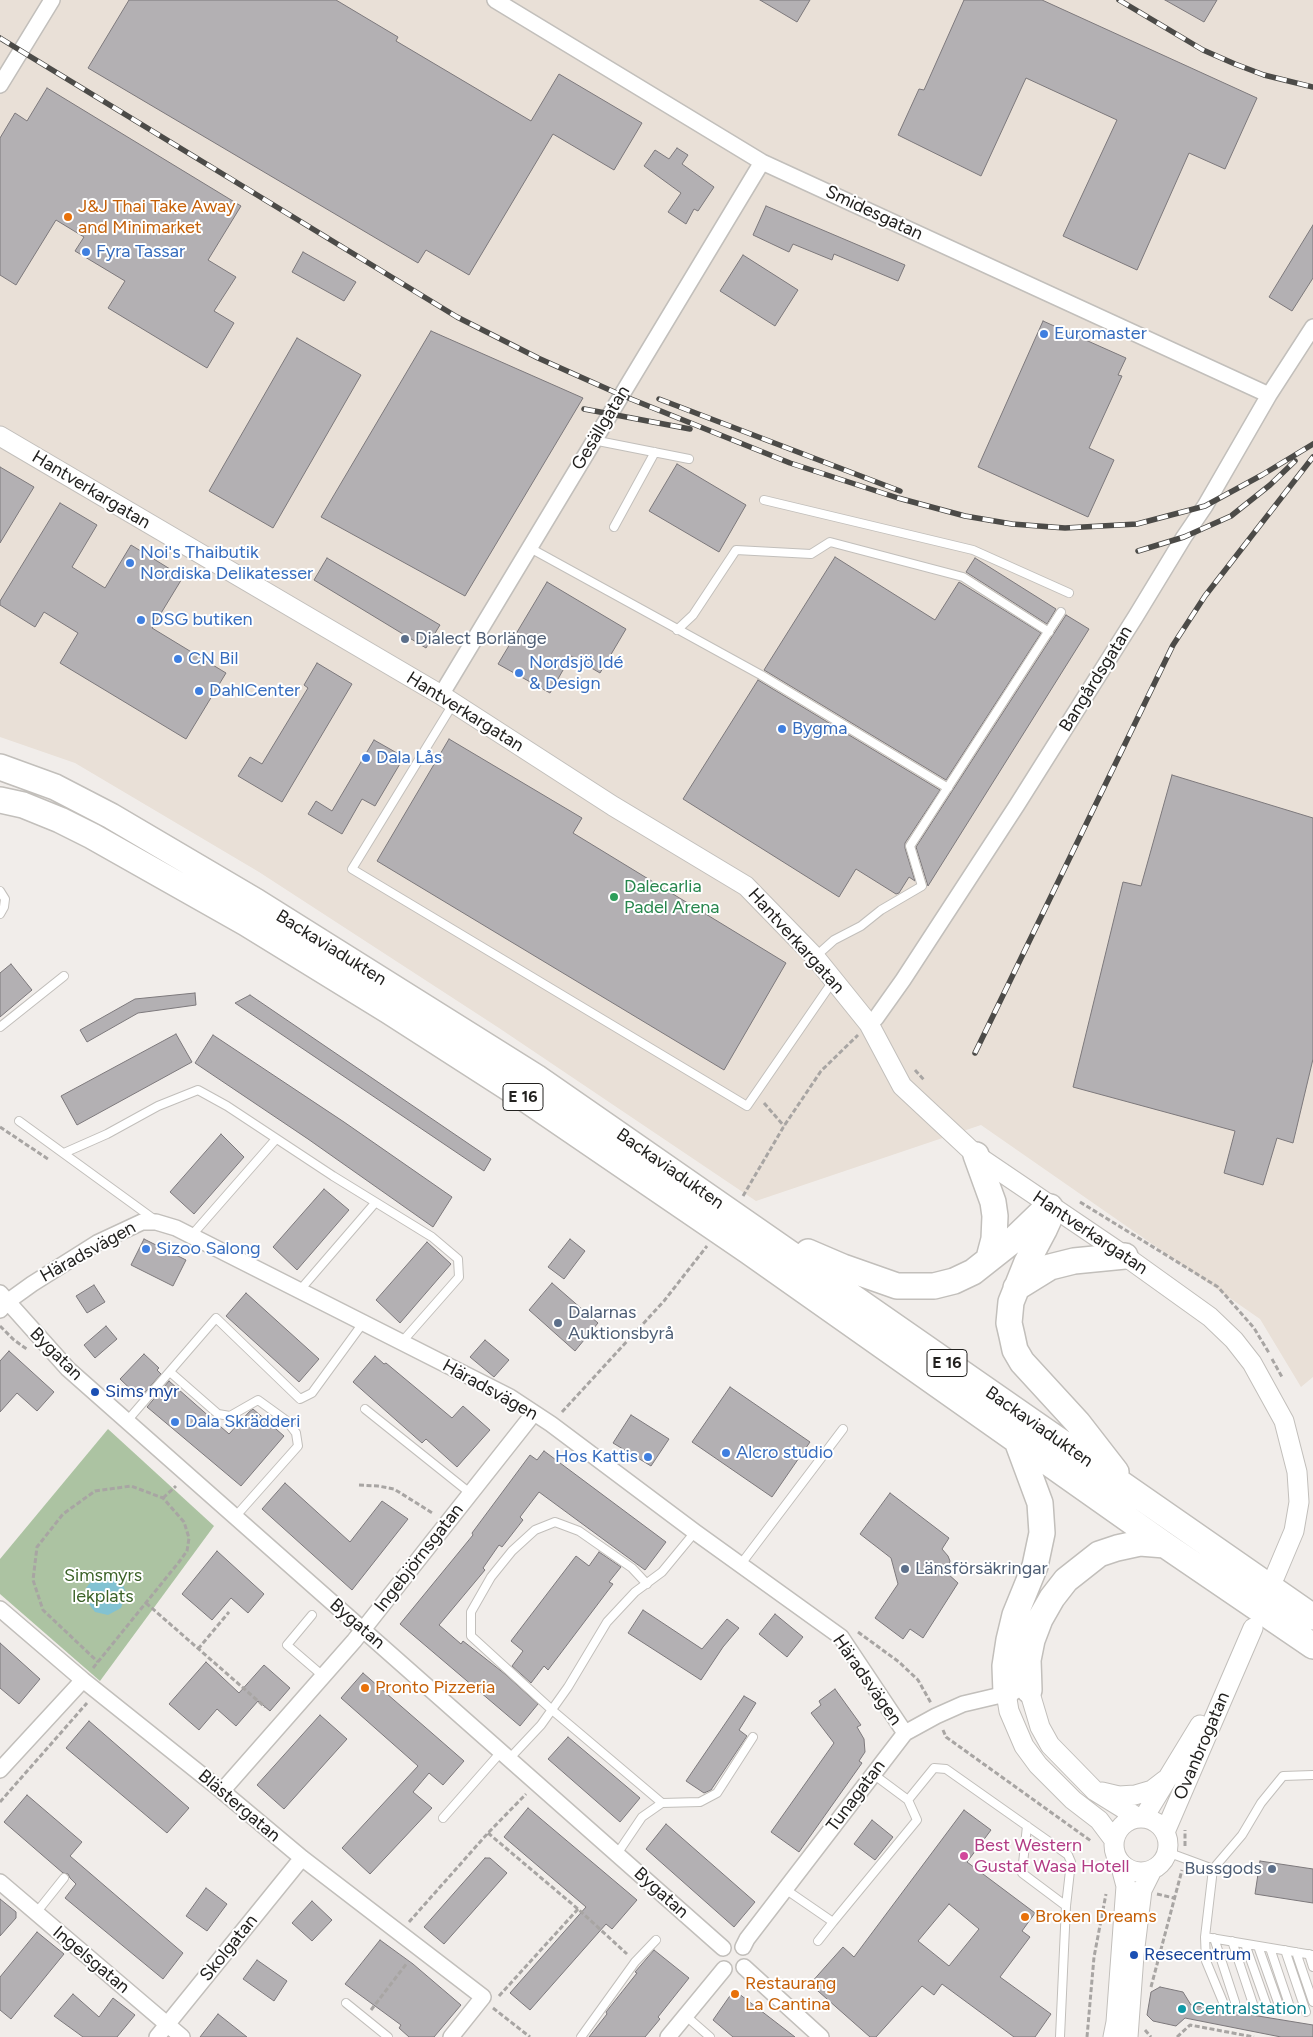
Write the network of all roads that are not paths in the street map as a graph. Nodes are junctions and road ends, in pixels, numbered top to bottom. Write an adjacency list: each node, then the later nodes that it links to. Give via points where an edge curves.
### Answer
1 (52, 0): 3 (street)
2 (495, 0): 4 (street, Smidesgatan)
3 (0, 85)
4 (762, 162): 6 (street, Smidesgatan); 8 (street, Gesällgatan)
5 (1313, 327): 6 (street, Bangårdsgatan)
6 (1269, 395): 27 (street, Bangårdsgatan, via 1127,631 903,980)
7 (0, 436): 18 (street, Hantverkargatan)
8 (593, 440): 9 (lane); 13 (street, Gesällgatan)
9 (655, 452): 10 (lane); 12 (lane)
10 (689, 459)
11 (764, 500): 14 (lane, via 973,550)
12 (614, 527)
13 (530, 548): 16 (lane); 18 (street, Gesällgatan)
14 (1068, 592)
15 (1061, 612): 17 (lane)
16 (677, 630): 17 (lane, via 693,615 736,550 811,554 830,542 962,577); 20 (lane, via 761,675)
17 (1049, 632): 20 (lane)
18 (447, 700): 24 (street, Hantverkargatan, via 746,886); 26 (lane, via 352,869 747,1106)
19 (0, 766): 36 (highway, Backaviadukten / E 16, via 55,787 111,816 274,912 536,1077)
20 (948, 788): 24 (lane, via 910,846 922,886 834,940)
21 (0, 800): 50 (highway, Backaviadukten / E 16, via 38,811 92,836 246,923 389,1011 521,1096)
22 (0, 891): 23 (lane, via 5,899)
23 (0, 914)
24 (815, 957): 26 (street, Hantverkargatan)
25 (64, 976): 28 (lane)
26 (834, 980): 27 (street, Hantverkargatan)
27 (869, 1024): 32 (street, Hantverkargatan, via 902,1086)
28 (0, 1027)
29 (19, 1120): 31 (lane)
30 (276, 1139): 31 (lane, via 198,1090 158,1106); 33 (lane); 37 (lane)
31 (64, 1154): 35 (lane)
32 (976, 1155): 34 (street, Hantverkargatan); 39 (highway, via 995,1216)
33 (376, 1203): 41 (lane); 44 (lane, via 432,1238 458,1259 459,1277)
34 (1050, 1207): 38 (street, Hantverkargatan); 39 (highway); 40 (highway, via 1044,1230)
35 (156, 1222): 37 (street, Häradsvägen); 42 (street, Häradsvägen, via 142,1222 98,1243)
36 (761, 1232): 39 (highway, via 897,1286 934,1286 954,1281 973,1272); 52 (highway, Backaviadukten / E 16)
37 (192, 1235): 41 (street, Häradsvägen)
38 (1125, 1256): 40 (highway, via 1050,1266); 57 (street, Hantverkargatan, via 1210,1317 1234,1340 1252,1363 1284,1421 1298,1472 1299,1502 1294,1531)
39 (989, 1258)
40 (1016, 1288): 52 (highway, via 1009,1323 1015,1350)
41 (300, 1290): 43 (street, Häradsvägen)
42 (2, 1301): 48 (street, Bygatan, via 68,1369)
43 (363, 1323): 44 (street, Häradsvägen); 45 (lane, via 312,1393 300,1399 216,1318)
44 (401, 1343): 47 (street, Häradsvägen, via 510,1397)
45 (170, 1372): 48 (lane); 53 (lane, via 218,1414 230,1416 258,1400 287,1421 296,1433 298,1446)
46 (365, 1409): 51 (lane)
47 (534, 1413): 51 (street, Ingebjörnsgatan); 54 (street, Häradsvägen)
48 (126, 1421): 53 (street, Bygatan)
49 (843, 1430): 56 (lane)
50 (1018, 1441): 55 (highway, Backaviadukten / E 16); 68 (highway, via 1040,1503 1042,1533 1035,1566 1015,1615 1009,1640 1005,1666)
51 (470, 1494): 63 (street, Ingebjörnsgatan)
52 (1133, 1494): 61 (highway, Backaviadukten / E 16)
53 (235, 1517): 63 (street, Bygatan)
54 (694, 1532): 56 (street, Häradsvägen); 58 (lane, via 662,1572)
55 (1165, 1545): 64 (highway, Backaviadukten / E 16); 68 (highway, via 1140,1543 1099,1554 1066,1580 1040,1619)
56 (740, 1564): 70 (street, Häradsvägen, via 841,1637)
57 (1275, 1576)
58 (647, 1584): 69 (lane, via 606,1622); 69 (lane, via 632,1568 579,1531 555,1522 535,1530 512,1551 491,1578 471,1612 471,1636)
59 (0, 1609): 67 (street, Blästergatan)
60 (312, 1615): 66 (lane, via 287,1645)
61 (1313, 1617)
62 (1252, 1628): 65 (street, Ovanbrogatan)
63 (364, 1629): 66 (street, Ingebjörnsgatan); 72 (street, Bygatan)
64 (1313, 1646)
65 (1239, 1660): 76 (street, Ovanbrogatan); 84 (street, Ovanbrogatan)
66 (323, 1676): 78 (street, Ingebjörnsgatan)
67 (83, 1680): 73 (street); 78 (street, Blästergatan)
68 (1017, 1692): 70 (street, Tunagatan, via 963,1704); 77 (street, via 1050,1745); 85 (street, via 1012,1720 1024,1746 1038,1765 1073,1800 1099,1820)
69 (552, 1710): 72 (lane, via 542,1725); 80 (lane)
70 (904, 1733): 74 (street, Tunagatan)
71 (754, 1737): 80 (lane, via 717,1793 700,1802)
72 (505, 1756): 82 (lane); 86 (street, Bygatan)
73 (0, 1770)
74 (873, 1774): 79 (lane); 94 (street, Tunagatan)
75 (1313, 1775): 90 (lane, via 1283,1776 1261,1803 1242,1835)
76 (1170, 1776): 77 (street, via 1152,1790 1135,1794 1119,1796); 81 (street, Ovanbrogatan)
77 (1096, 1790): 81 (street)
78 (222, 1791): 88 (street, Blästergatan)
79 (908, 1800): 83 (lane, via 934,1768 946,1770); 97 (lane, via 917,1820)
80 (662, 1803): 86 (lane, via 642,1817)
81 (1140, 1817): 84 (street, via 1156,1822); 85 (street, via 1122,1825)
82 (443, 1818)
83 (1027, 1826): 95 (lane, via 1068,1855 1071,1862); 95 (lane, via 1022,1873)
84 (1165, 1832): 87 (street)
85 (1114, 1840): 89 (street, via 1114,1852)
86 (617, 1854): 106 (street, Bygatan)
87 (1176, 1856): 90 (lane); 91 (street)
88 (302, 1858): 124 (street, Skolgatan); 128 (street, Blästergatan, via 487,2002)
89 (1120, 1863): 91 (street, via 1135,1872); 134 (street, via 1126,1886)
90 (1213, 1869): 98 (lane)
91 (1152, 1870): 135 (street, via 1142,1890)
92 (64, 1878): 96 (lane)
93 (0, 1882): 96 (street, Ingelsgatan)
94 (785, 1889): 97 (lane); 105 (street, Tunagatan)
95 (1066, 1906): 133 (lane)
96 (36, 1914): 124 (street, Ingelsgatan)
97 (833, 1922): 101 (lane)
98 (1205, 1937): 99 (lane); 114 (lane, via 1206,1961)
99 (1214, 1938): 102 (lane); 115 (lane)
100 (656, 1940): 129 (lane, via 635,1962)
101 (818, 1941)
102 (1232, 1941): 103 (lane); 118 (lane)
103 (1245, 1944): 104 (lane); 119 (lane)
104 (1258, 1946): 107 (lane); 120 (lane)
105 (743, 1947): 106 (street, via 733,1944); 111 (street, via 748,1957)
106 (723, 1948): 113 (street, via 720,1958)
107 (1270, 1948): 108 (lane); 121 (lane)
108 (1285, 1950): 109 (lane); 122 (lane)
109 (1296, 1952): 110 (lane); 116 (lane)
110 (1311, 1954): 112 (lane)
111 (744, 1967): 113 (street, via 735,1971); 132 (street)
112 (1313, 1967)
113 (724, 1969): 123 (street)
114 (1223, 2002)
115 (1235, 2002)
116 (1313, 2002)
117 (346, 2003): 127 (lane)
118 (1253, 2004)
119 (1266, 2006)
120 (1280, 2008)
121 (1291, 2010)
122 (1306, 2012)
123 (686, 2016): 130 (street); 131 (lane)
124 (167, 2025): 125 (street, Skolgatan); 126 (street, Ingelsgatan)
125 (157, 2037)
126 (182, 2037)
127 (388, 2037)
128 (452, 2037)
129 (582, 2037)
130 (668, 2037)
131 (710, 2037)
132 (821, 2037)
133 (1060, 2037)
134 (1113, 2037)
135 (1128, 2037)

